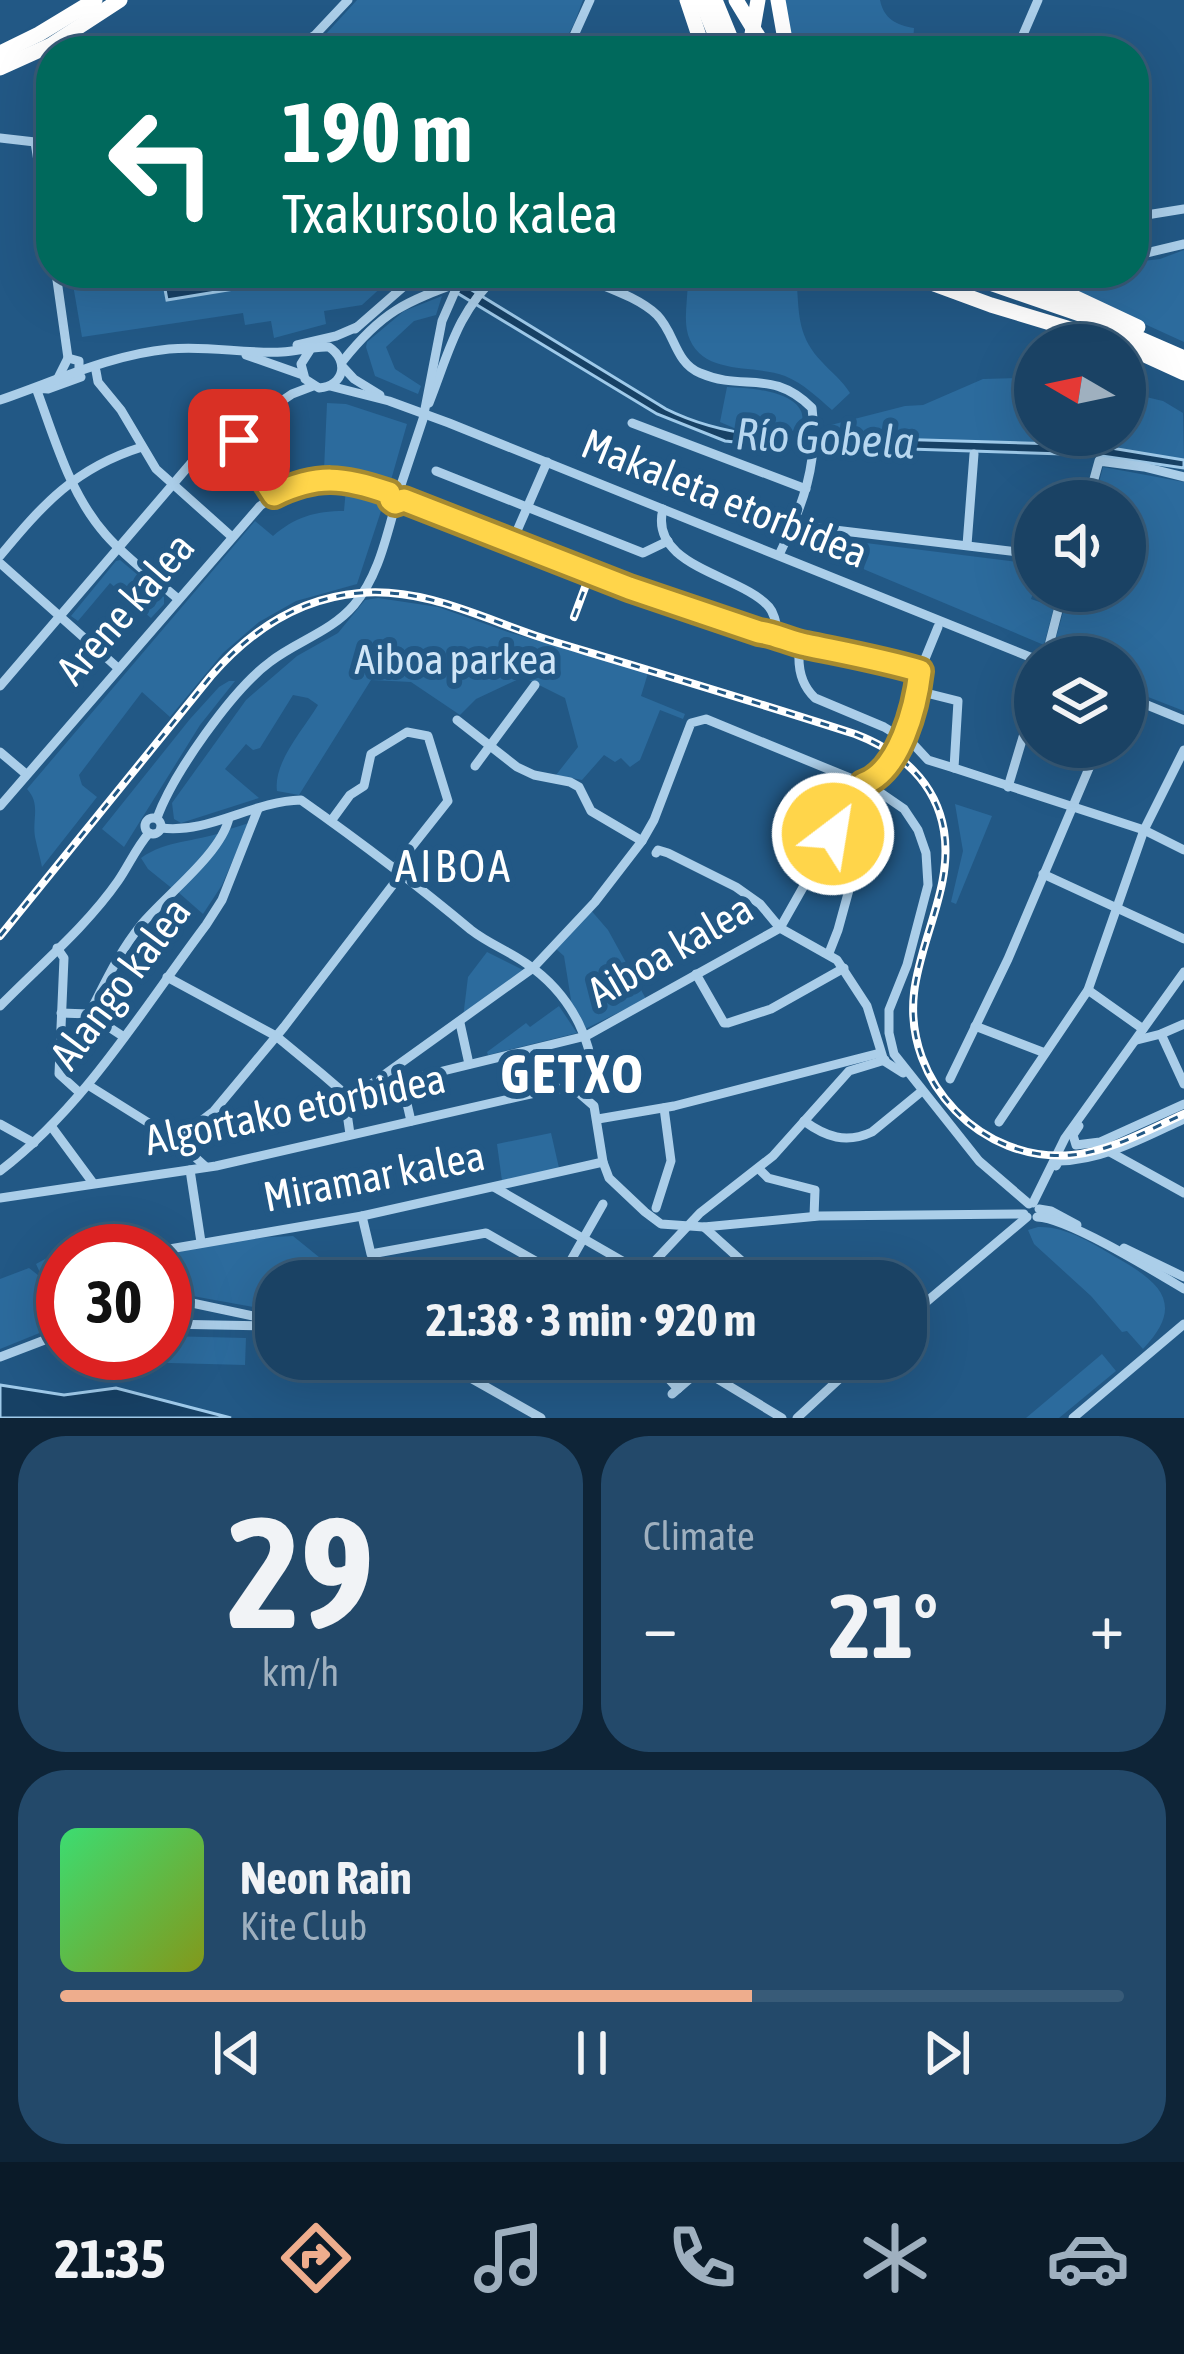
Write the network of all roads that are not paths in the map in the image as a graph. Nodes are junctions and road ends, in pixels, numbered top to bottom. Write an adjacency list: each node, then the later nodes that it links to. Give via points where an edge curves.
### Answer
1 (95, 0): 22 (highway)
2 (120, 0): 12 (highway)
3 (348, 0): 13 (street)
4 (590, 0): 14 (street)
5 (687, 0): 15 (highway)
6 (701, 0): 16 (highway)
7 (720, 0): 17 (highway)
8 (736, 0): 19 (highway)
9 (758, 0): 18 (highway)
10 (778, 0): 20 (highway)
11 (1038, 0): 21 (street)
12 (65, 36)
13 (314, 36)
14 (574, 36)
15 (699, 36)
16 (716, 36)
17 (737, 36)
18 (748, 36)
19 (758, 36)
20 (784, 36)
21 (1022, 36)
22 (0, 52)
23 (36, 52): 24 (highway)
24 (0, 68)
25 (0, 138): 26 (street)
26 (35, 142): 27 (street)
27 (36, 149)
28 (1184, 208): 29 (street)
29 (1149, 214)
30 (1184, 242): 31 (street)
31 (1149, 250)
32 (59, 288): 55 (street)
33 (402, 288): 47 (street)
34 (444, 288): 53 (street, via 382,318)
35 (461, 288): 62 (street, via 442,321)
36 (483, 288): 62 (street, via 452,337)
37 (604, 288): 73 (street, via 655,313 699,373 756,380 802,398 814,426)
38 (926, 288): 44 (highway)
39 (945, 288): 44 (highway)
40 (972, 288): 46 (highway)
41 (1004, 288): 51 (highway)
42 (1038, 288): 51 (highway)
43 (1055, 288): 51 (highway)
44 (992, 305): 45 (highway)
45 (1054, 324)
46 (1079, 324)
47 (357, 327): 48 (street); 49 (street, via 294,346)
48 (322, 346): 50 (street); 53 (street)
49 (226, 349): 50 (street); 54 (street, via 167,349); 57 (street)
50 (310, 350): 57 (street, via 303,359)
51 (1184, 353)
52 (1146, 356): 56 (highway)
53 (342, 364): 58 (street); 61 (street, Makaleta etorbidea)
54 (102, 366): 55 (street); 59 (street); 65 (street, via 98,382)
55 (69, 367): 59 (street)
56 (1184, 374)
57 (307, 380): 58 (street); 64 (street)
58 (330, 386): 61 (street, Makaleta etorbidea)
59 (36, 388): 60 (street); 70 (street)
60 (0, 400)
61 (389, 401): 67 (street, Makaleta etorbidea)
62 (423, 419): 75 (street)
63 (632, 423): 73 (street)
64 (234, 432): 72 (street); 74 (street)
65 (142, 447): 70 (street); 72 (street)
66 (974, 454): 85 (street)
67 (547, 462): 76 (street, Makaleta etorbidea); 77 (street)
68 (436, 471): 77 (street)
69 (1184, 477): 71 (street, via 1099,461)
70 (70, 480): 86 (street); 89 (street)
71 (1094, 480)
72 (171, 484): 82 (street); 86 (street)
73 (806, 489): 80 (street)
74 (274, 495): 75 (street, Arene kalea, via 334,479); 82 (street, Arene kalea)
75 (397, 496): 83 (street, Arene kalea); 120 (street, via 364,592 340,619 241,689 168,792)
76 (644, 501): 78 (street, Makaleta etorbidea); 81 (street)
77 (526, 508): 83 (street); 84 (street, via 643,553)
78 (663, 509): 79 (street, Makaleta etorbidea); 81 (street)
79 (683, 517): 81 (street); 88 (street, Makaleta etorbidea)
80 (793, 526): 85 (street); 88 (street)
81 (664, 530): 84 (street)
82 (231, 536): 90 (street, Arene kalea)
83 (513, 540): 93 (street, Arene kalea, via 629,588)
84 (668, 542): 93 (street, via 695,566 751,592 770,608)
85 (967, 545): 87 (street)
86 (118, 547): 90 (street); 91 (street)
87 (1014, 551)
88 (779, 555): 95 (street, Makaleta etorbidea)
89 (0, 560): 91 (street)
90 (178, 599): 96 (street, Arene kalea)
91 (59, 616): 96 (street); 99 (street)
92 (938, 627): 97 (street, Aiboa kalea)
93 (778, 634): 94 (street, Arene kalea)
94 (800, 644): 97 (street, Arene kalea); 104 (street, via 799,670 815,698 884,727)
95 (1014, 650)
96 (118, 668): 112 (street, Arene kalea)
97 (920, 671): 100 (street, Aiboa kalea)
98 (535, 685): 105 (street)
99 (0, 686)
100 (918, 692): 104 (street, Aiboa kalea); 110 (street, via 958,701)
101 (1146, 705): 103 (street)
102 (457, 720): 105 (street)
103 (1184, 720)
104 (901, 743): 110 (street); 113 (street, Aiboa kalea)
105 (491, 746): 108 (street); 123 (street, via 534,775 570,782 591,811)
106 (1184, 750): 121 (street)
107 (0, 752): 112 (street)
108 (476, 766)
109 (1014, 767): 114 (street)
110 (954, 768): 114 (street)
111 (1088, 768): 116 (street)
112 (26, 774): 115 (street, Arene kalea)
113 (863, 784): 122 (street, Aiboa kalea); 123 (street, via 699,719); 140 (street, via 904,809 918,830 928,885 907,964)
114 (1008, 787): 116 (street)
115 (0, 806)
116 (1072, 806): 121 (street); 127 (street)
117 (258, 809): 118 (street); 119 (street, via 301,800); 137 (street, Alango kalea, via 222,900)
118 (229, 818): 120 (street, via 194,829); 142 (street, via 224,837 121,952)
119 (331, 821): 126 (street); 126 (street, via 364,787 371,754 407,732 424,734 448,801)
120 (159, 823): 131 (street)
121 (1144, 830): 124 (street); 128 (street)
122 (833, 834): 129 (street, Aiboa kalea); 132 (street, via 861,845)
123 (642, 841): 133 (street)
124 (1184, 850)
125 (656, 853): 129 (street, via 736,887)
126 (399, 870): 133 (street, via 486,942); 148 (street)
127 (1043, 874): 128 (street); 145 (street)
128 (1117, 908): 130 (street); 138 (street)
129 (780, 928): 132 (street); 136 (street, Aiboa kalea)
130 (1184, 940)
131 (57, 948): 139 (street); 141 (street, via 64,958)
132 (829, 953): 134 (street)
133 (533, 968): 143 (street); 149 (street)
134 (844, 968): 136 (street, via 728,1023); 140 (street)
135 (1184, 972): 147 (street)
136 (696, 974): 149 (street, Aiboa kalea)
137 (167, 977): 148 (street); 150 (street, Alango kalea)
138 (1088, 990): 147 (street); 151 (street)
139 (0, 1006)
140 (875, 1010): 152 (street); 152 (street, via 889,1033)
141 (61, 1013): 142 (street); 158 (street, via 59,1075)
142 (89, 1014): 150 (street)
143 (460, 1023): 153 (street); 154 (street)
144 (1184, 1024): 146 (street)
145 (975, 1026): 151 (street); 155 (street)
146 (1161, 1034): 147 (street); 157 (street)
147 (1140, 1035): 163 (street)
148 (276, 1036): 161 (street, via 344,1093); 173 (street, via 214,1111)
149 (586, 1036): 153 (street, Aiboa kalea); 160 (street)
150 (124, 1037): 158 (street, Alango kalea)
151 (1045, 1054): 169 (street)
152 (886, 1056): 159 (street); 164 (street); 168 (street, via 850,1071)
153 (469, 1064): 156 (street, Aiboa kalea)
154 (398, 1067): 156 (street); 161 (street)
155 (950, 1079)
156 (402, 1081): 167 (street)
157 (1184, 1084)
158 (84, 1089): 171 (street, Alango kalea); 173 (street)
159 (922, 1091): 168 (street, via 863,1136 834,1138); 187 (street)
160 (587, 1099): 165 (street); 167 (street, Algortako etorbidea, via 547,1089)
161 (345, 1103): 172 (street)
162 (1184, 1104): 163 (street, via 1078,1146 1073,1135)
163 (1087, 1106): 187 (street)
164 (664, 1108): 165 (street); 186 (street, via 671,1161)
165 (598, 1119): 176 (street)
166 (1184, 1119): 175 (street)
167 (412, 1121): 172 (street, Algortako etorbidea)
168 (804, 1121): 178 (street)
169 (999, 1123)
170 (0, 1124): 174 (street)
171 (51, 1126): 174 (street, Alango kalea); 181 (street)
172 (350, 1134): 177 (street, Algortako etorbidea)
173 (176, 1141): 177 (street)
174 (34, 1143): 180 (street, Alango kalea)
175 (1110, 1151): 183 (street); 187 (street, via 1059,1161)
176 (603, 1162): 182 (street, Miramar kalea); 190 (street, via 609,1178 655,1221)
177 (206, 1167): 179 (street, Algortako etorbidea)
178 (759, 1169): 189 (street, via 815,1190); 190 (street)
179 (190, 1170): 181 (street, Algortako etorbidea); 193 (street)
180 (0, 1171)
181 (93, 1183): 184 (street, Algortako etorbidea)
182 (494, 1187): 188 (street, Miramar kalea); 192 (street)
183 (1184, 1193)
184 (0, 1198)
185 (603, 1204): 192 (street)
186 (656, 1208)
187 (1032, 1210): 189 (street); 198 (street, via 1051,1211); 199 (street); 200 (street)
188 (362, 1216): 192 (street, via 370,1254 485,1233 562,1276); 193 (street, Miramar kalea)
189 (814, 1216): 191 (street)
190 (689, 1226): 191 (street); 196 (street)
191 (704, 1227): 197 (street)
192 (584, 1239): 195 (street)
193 (201, 1242): 194 (street, Miramar kalea)
194 (192, 1244)
195 (614, 1260)
196 (656, 1260)
197 (741, 1260)
198 (1184, 1277)
199 (1184, 1289)
200 (927, 1301)
201 (192, 1304): 202 (street)
202 (255, 1319)
203 (192, 1324): 204 (street)
204 (255, 1324)
205 (1184, 1324): 216 (street)
206 (36, 1343): 207 (street)
207 (0, 1357)
208 (474, 1380): 213 (street)
209 (666, 1380): 210 (street, via 675,1392)
210 (689, 1380)
211 (719, 1380): 214 (street)
212 (838, 1380): 215 (street)
213 (542, 1418)
214 (782, 1418)
215 (797, 1418)
216 (1072, 1418)

